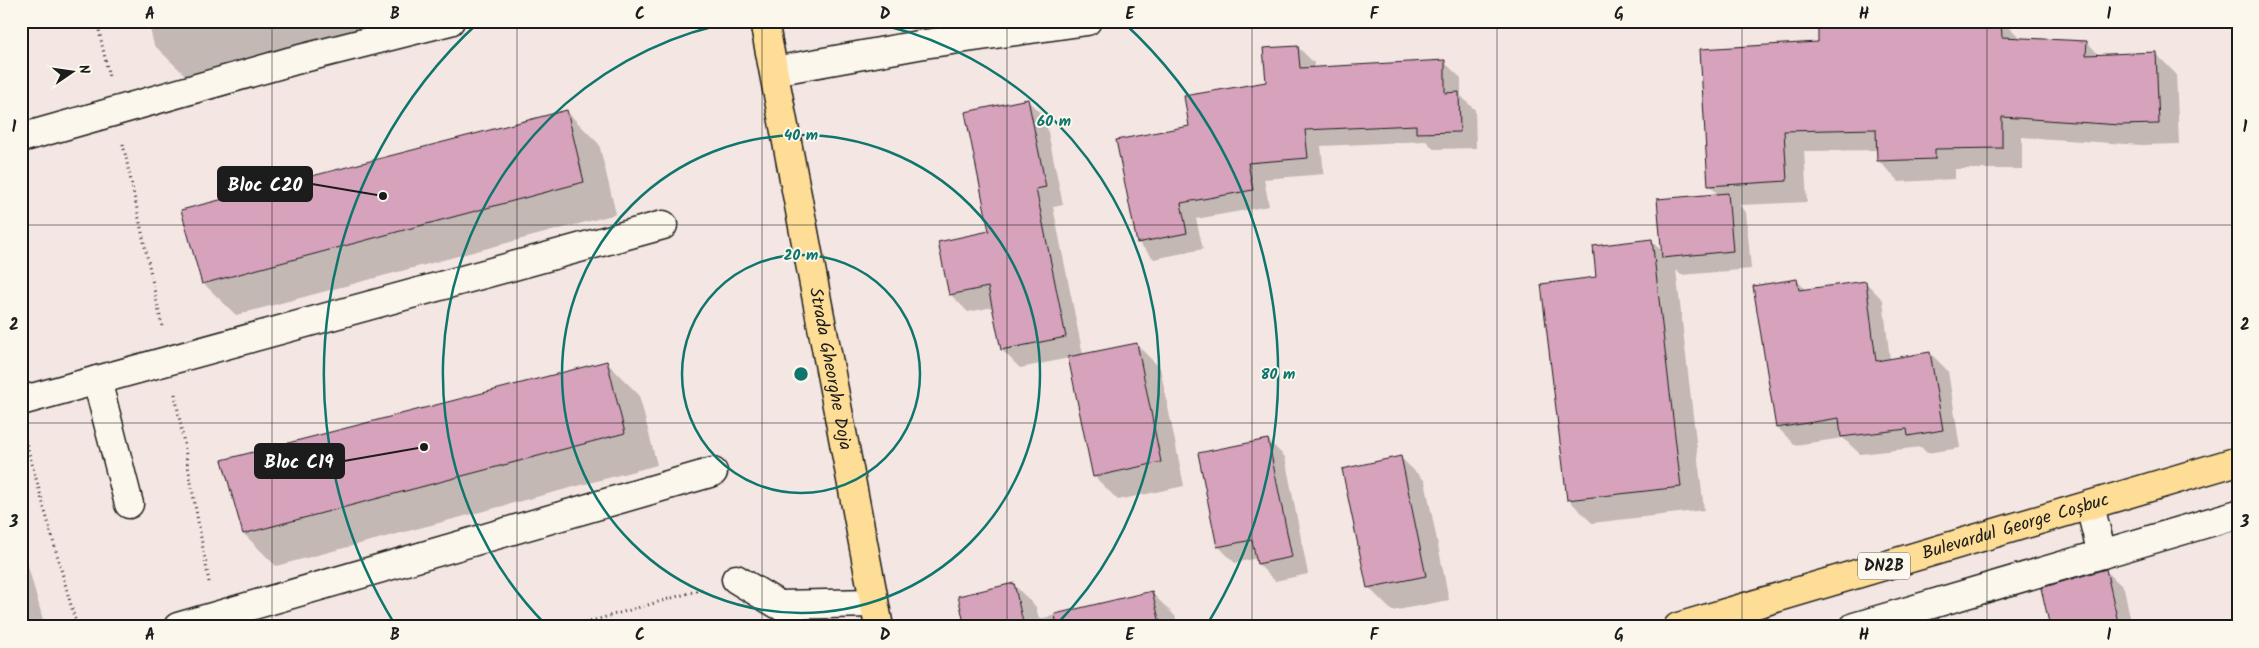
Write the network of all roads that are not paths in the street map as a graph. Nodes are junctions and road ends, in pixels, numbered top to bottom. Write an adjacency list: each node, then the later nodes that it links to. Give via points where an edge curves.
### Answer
1 (450, 21): 5 (street, via 292,61)
2 (764, 21): 4 (main road, Strada Gheorghe Doja)
3 (1087, 21): 4 (street, via 924,44)
4 (774, 71): 16 (main road, Strada Gheorghe Doja)
5 (21, 138)
6 (663, 225): 7 (street)
7 (97, 380): 8 (street); 11 (street)
8 (21, 401)
9 (2238, 462): 12 (main road, Bulevardul George Coșbuc / DN2B)
10 (713, 472): 17 (street)
11 (129, 504)
12 (2090, 506): 14 (street); 19 (main road, Bulevardul George Coșbuc / DN2B)
13 (2238, 514): 14 (street)
14 (2102, 554): 20 (street)
15 (736, 579): 16 (street, via 778,605)
16 (876, 615)
17 (217, 621): 18 (street)
18 (178, 627)
19 (1678, 627)
20 (1854, 627)

